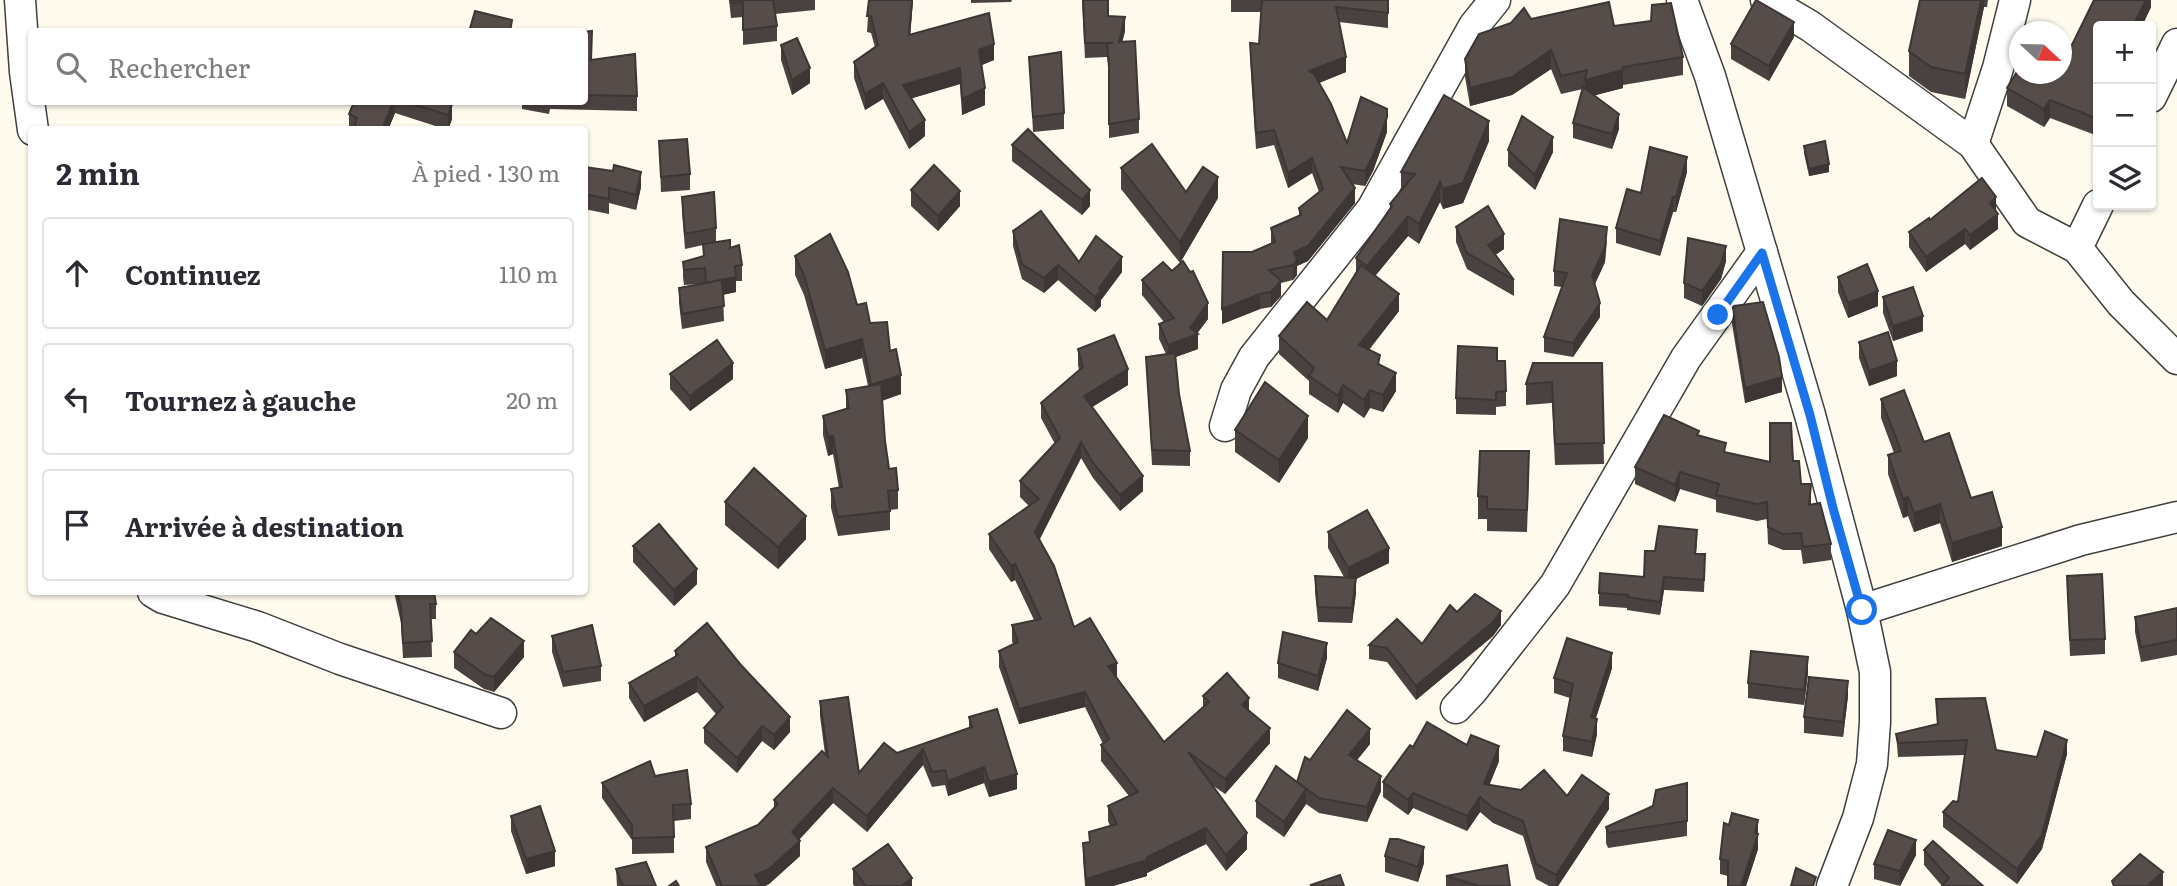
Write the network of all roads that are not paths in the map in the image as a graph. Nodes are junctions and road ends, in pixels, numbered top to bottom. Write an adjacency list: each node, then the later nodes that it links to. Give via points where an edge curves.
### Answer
1 (20, 0): 8 (street)
2 (1495, 0): 16 (street, via 1474,26 1372,209 1254,357 1236,390)
3 (1682, 0): 14 (street, via 1710,76)
4 (1766, 0): 11 (street, via 1810,26)
5 (2015, 0): 11 (street)
6 (2177, 44): 7 (street)
7 (2156, 87)
8 (28, 89)
9 (30, 105): 10 (street)
10 (33, 126)
11 (1973, 144): 13 (street, via 2027,222)
12 (2096, 210): 13 (street)
13 (2077, 248): 15 (street, via 2121,303)
14 (1762, 253): 19 (street); 20 (street, via 1686,358 1555,586)
15 (2177, 359)
16 (1225, 426)
17 (2177, 517): 19 (street, via 2081,540)
18 (158, 595): 21 (street)
19 (1862, 610): 22 (street, via 1875,672 1872,764 1858,818)
20 (1456, 708)
21 (501, 713)
22 (1832, 886)

